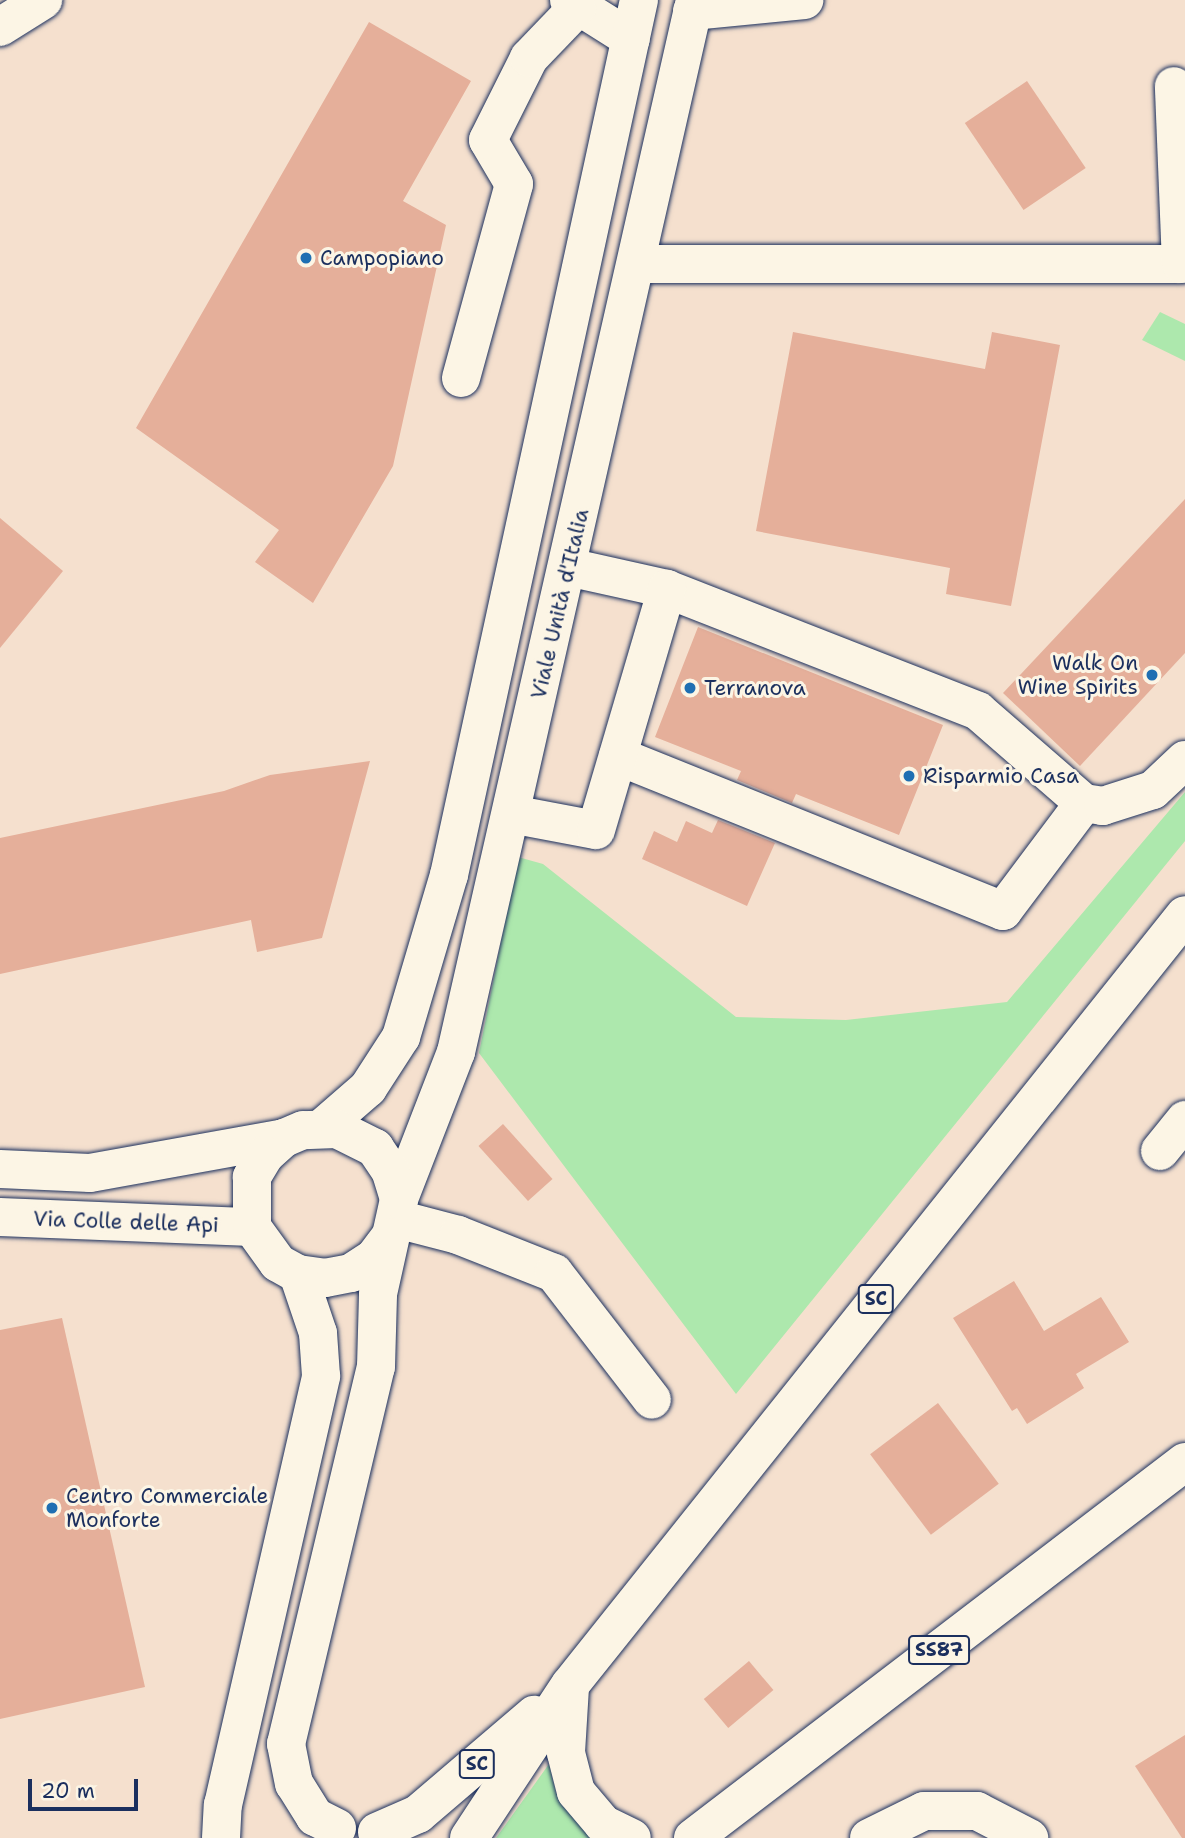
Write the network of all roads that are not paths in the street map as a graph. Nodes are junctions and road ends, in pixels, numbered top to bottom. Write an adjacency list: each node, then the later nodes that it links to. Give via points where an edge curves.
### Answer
1 (43, 0): 6 (main road)
2 (639, 0): 7 (main road)
3 (804, 0): 5 (main road)
4 (573, 4): 7 (main road); 10 (main road, via 529,58 488,140 514,184)
5 (694, 6): 9 (main road, Viale Unità d'Italia)
6 (0, 27)
7 (631, 39): 19 (main road, via 449,875 401,1037 368,1088)
8 (1174, 86): 9 (main road, via 1181,264)
9 (636, 264): 11 (main road, Viale Unità d'Italia)
10 (461, 379)
11 (568, 567): 12 (main road); 16 (main road, Viale Unità d'Italia)
12 (667, 589): 13 (main road); 15 (main road, via 978,711)
13 (618, 756): 15 (main road, via 1003,911); 16 (main road, via 596,830)
14 (1185, 760): 15 (main road, via 1153,790 1103,806)
15 (1084, 803)
16 (511, 814): 24 (main road, Viale Unità d'Italia, via 456,1052)
17 (1185, 915): 29 (main road, SC)
18 (1185, 1120): 21 (main road)
19 (323, 1128): 20 (main road); 24 (main road, via 351,1133 375,1148 391,1171)
20 (284, 1138): 22 (main road, via 90,1173); 25 (main road, via 252,1177)
21 (1160, 1150)
22 (0, 1169)
23 (0, 1217): 25 (main road, Via Colle delle Api)
24 (395, 1218): 26 (main road, via 374,1258 351,1273 325,1278); 27 (main road, via 458,1235 554,1273); 30 (main road, via 379,1294 376,1367 286,1744 294,1784 316,1817)
25 (252, 1227): 26 (main road, via 278,1263)
26 (299, 1274): 32 (main road, via 318,1333 321,1376 223,1805)
27 (652, 1400)
28 (1185, 1462): 36 (main road, SS87)
29 (570, 1685): 31 (main road, SC, via 418,1814); 34 (main road, SC); 35 (main road, via 566,1753 576,1792 603,1824)
30 (337, 1828): 31 (main road); 33 (main road)
31 (384, 1835)
32 (221, 1838)
33 (293, 1838)
34 (469, 1838)
35 (632, 1838)
36 (693, 1838)
37 (869, 1838): 38 (main road, via 924,1811 977,1811)
38 (1029, 1838)

